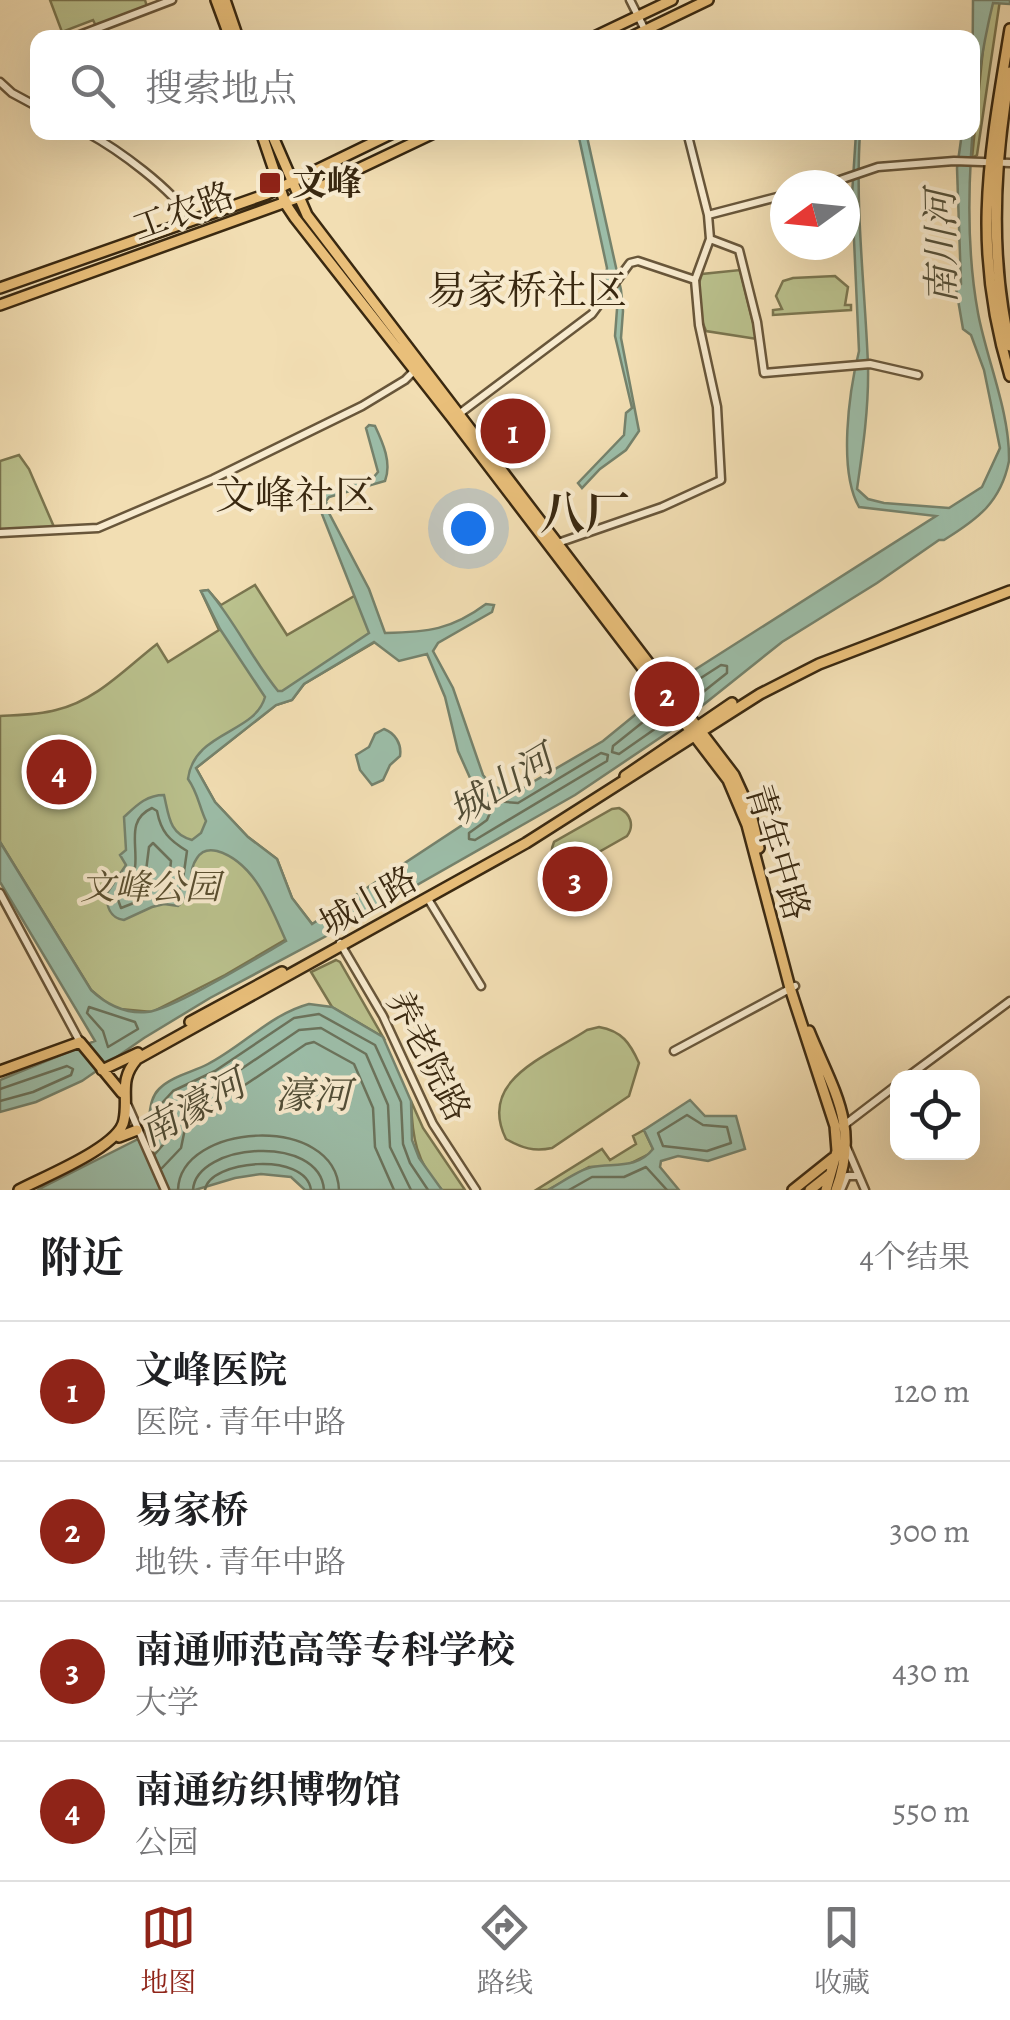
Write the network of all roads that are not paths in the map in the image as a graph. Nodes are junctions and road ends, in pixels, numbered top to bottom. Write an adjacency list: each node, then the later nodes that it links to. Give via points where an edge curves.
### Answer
1 (172, 0): 7 (street)
2 (216, 0): 11 (main road)
3 (224, 0): 12 (main road)
4 (630, 0): 8 (street)
5 (672, 0): 8 (main road)
6 (708, 0): 14 (main road)
7 (151, 4): 10 (street)
8 (638, 16): 13 (main road); 14 (street)
9 (1010, 28): 24 (main road)
10 (91, 30)
11 (227, 30)
12 (235, 30)
13 (609, 30)
14 (645, 30)
15 (1010, 72): 24 (main road)
16 (0, 82): 17 (street)
17 (30, 103)
18 (101, 140): 33 (street)
19 (264, 140): 28 (main road, 青年中路)
20 (274, 140): 27 (main road, 青年中路)
21 (380, 140): 27 (main road, 工农路)
22 (419, 140): 29 (main road, 工农路)
23 (689, 140): 32 (street)
24 (993, 162): 25 (street); 26 (street); 37 (main road); 42 (main road, via 985,234 990,299)
25 (1010, 162)
26 (860, 173)
27 (291, 184): 28 (main road, 工农路); 29 (main road, 青年中路)
28 (280, 189): 31 (main road, 青年中路); 33 (main road, 工农路)
29 (297, 198): 31 (main road, 工农路); 43 (main road, 青年中路)
30 (770, 200): 32 (street)
31 (285, 203): 38 (main road, 工农路); 40 (main road, 青年中路)
32 (708, 215): 34 (street)
33 (191, 219): 36 (main road, 工农路)
34 (710, 239): 35 (street); 41 (street, via 739,250 764,373 870,364)
35 (695, 280): 43 (street, via 630,263 592,314); 45 (street, via 722,480)
36 (0, 288)
37 (1005, 298): 39 (main road)
38 (0, 305)
39 (1010, 346)
40 (415, 370): 43 (main road, 青年中路); 44 (street, via 362,406 98,528)
41 (918, 376)
42 (1010, 376)
43 (455, 416): 45 (main road, 青年中路)
44 (0, 533)
45 (553, 544): 47 (main road, 青年中路)
46 (1010, 588): 47 (main road, 城山路, via 819,664)
47 (694, 727): 49 (main road, 城山路, via 562,821); 50 (main road, 城山路, via 560,817); 52 (main road, 青年中路, via 740,804)
48 (0, 894): 54 (street)
49 (428, 900): 50 (main road, 城山路); 51 (street)
50 (341, 945): 56 (main road, 城山路); 60 (main road, 城山路, via 137,1060 125,1076); 68 (street, 养老院路, via 384,1016 428,1114)
51 (481, 986)
52 (793, 987): 55 (street); 63 (main road, 青年中路)
53 (1010, 1000): 57 (street)
54 (82, 1044): 56 (main road); 58 (main road)
55 (674, 1051)
56 (101, 1069): 60 (main road)
57 (917, 1070)
58 (0, 1072)
59 (890, 1090): 63 (street, via 859,1112)
60 (124, 1096): 61 (street); 62 (main road, 城山路, via 124,1122)
61 (138, 1132): 62 (main road); 67 (street)
62 (112, 1141): 66 (main road)
63 (842, 1144): 64 (main road); 65 (street); 69 (main road, via 827,1165); 72 (main road)
64 (832, 1172): 70 (main road); 71 (main road)
65 (860, 1176): 72 (street, via 847,1176); 73 (street)
66 (19, 1190)
67 (166, 1190)
68 (476, 1190)
69 (792, 1190)
70 (810, 1190)
71 (826, 1190)
72 (838, 1190)
73 (865, 1190)

